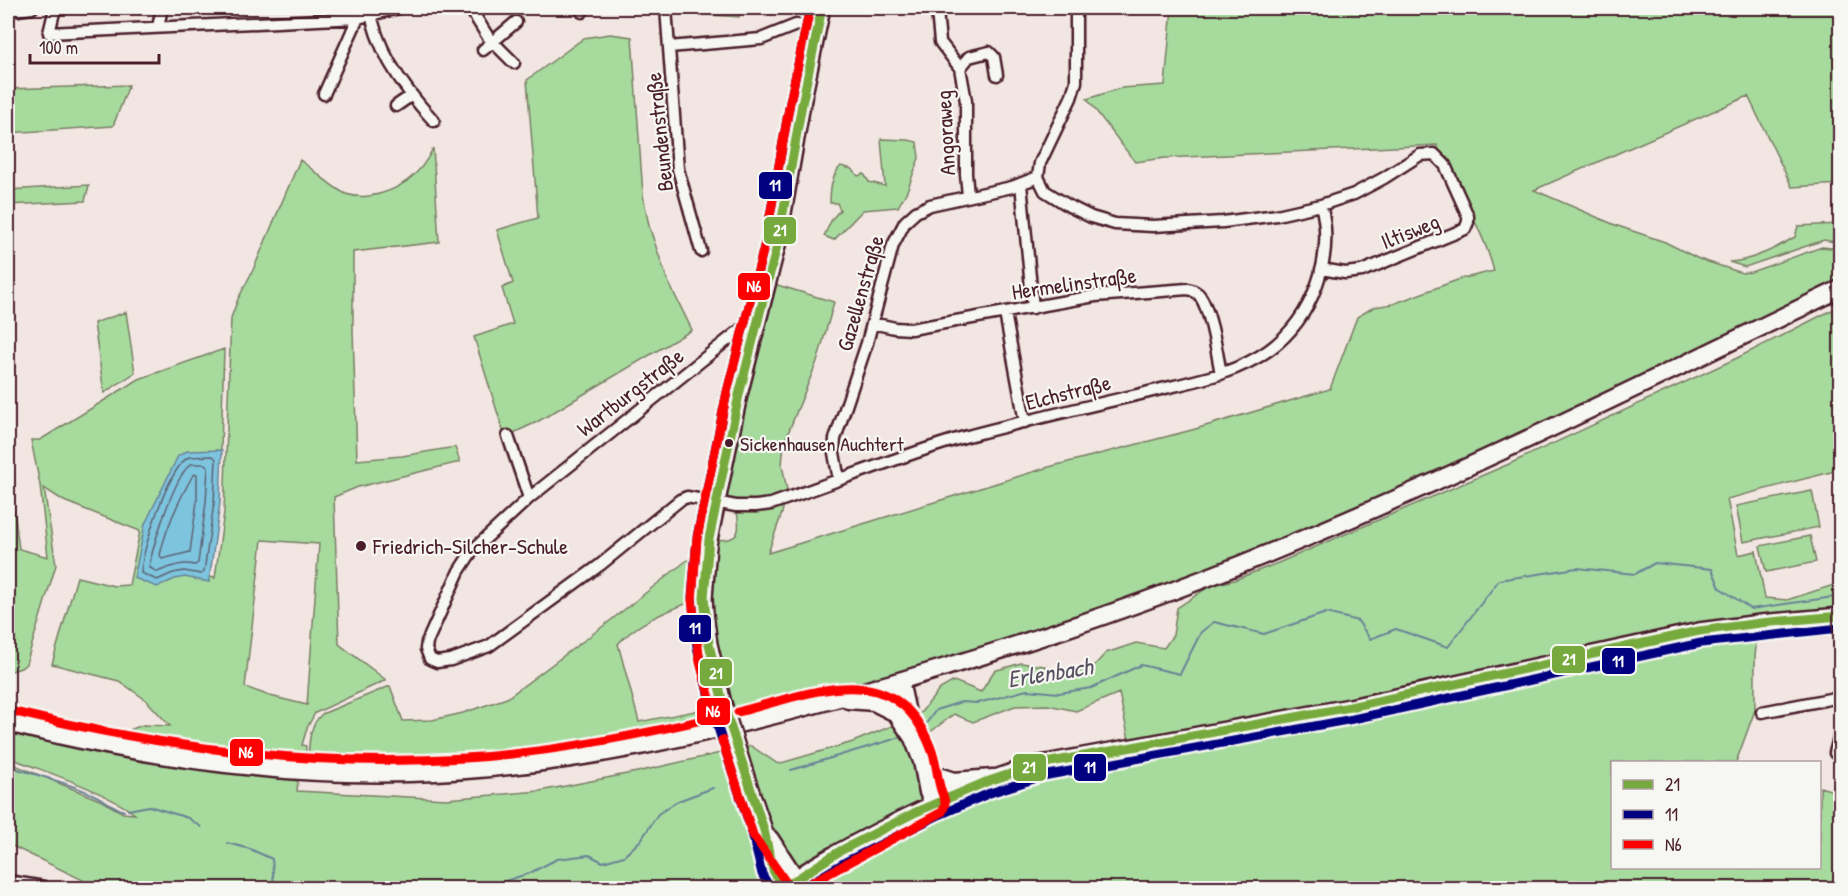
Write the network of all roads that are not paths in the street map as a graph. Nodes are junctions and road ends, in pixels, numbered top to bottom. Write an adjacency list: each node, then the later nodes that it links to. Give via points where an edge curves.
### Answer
1 (32, 8): 9 (street)
2 (55, 8): 14 (street, via 49,33)
3 (162, 8): 14 (street)
4 (399, 8): 11 (street)
5 (470, 8): 16 (street)
6 (666, 8): 17 (street, Beundenstraße)
7 (822, 8): 15 (street)
8 (1076, 8): 26 (street, via 1076,82 1040,163)
9 (18, 10)
10 (937, 11): 20 (street, Angoraweg, via 940,42)
11 (371, 12): 12 (street); 23 (street, via 387,56)
12 (358, 18): 14 (street); 22 (street)
13 (516, 22): 16 (street)
14 (158, 27)
15 (819, 27): 17 (street, via 796,25 761,39); 35 (street, via 781,227)
16 (492, 42): 18 (street); 19 (street)
17 (669, 47): 30 (street, Beundenstraße, via 678,170)
18 (483, 50)
19 (514, 63)
20 (960, 68): 21 (street, Angoraweg, via 969,57 989,52); 28 (street, Angoraweg, via 966,108)
21 (998, 75)
22 (324, 94)
23 (412, 95): 24 (street); 25 (street)
24 (396, 106)
25 (434, 121)
26 (1038, 177): 27 (street, Gazellenstraße); 29 (street, via 1046,191 1069,207 1099,220 1128,225 1241,220)
27 (1021, 184): 28 (street, Gazellenstraße); 33 (street)
28 (968, 196): 36 (street, Gazellenstraße, via 930,205 905,222 893,245)
29 (1321, 205): 31 (street, Elchstraße, via 1325,241); 31 (street, Iltisweg, via 1361,190 1420,155 1434,154 1445,165 1468,222 1465,229 1362,271)
30 (701, 251)
31 (1322, 269): 37 (street, Elchstraße, via 1305,310 1280,341 1246,364)
32 (1840, 290): 45 (main road, via 1510,448 1309,537 1087,622)
33 (1033, 308): 34 (street, Hermelinstraße); 37 (street, Hermelinstraße, via 1095,296 1188,289 1202,300)
34 (1005, 313): 36 (street, Hermelinstraße, via 911,329); 38 (street)
35 (758, 322): 41 (street, Wartburgstraße, via 740,330); 42 (street)
36 (872, 323): 40 (street, Gazellenstraße, via 835,440)
37 (1221, 374): 38 (street, Elchstraße)
38 (1025, 422): 40 (street, Elchstraße, via 959,439)
39 (508, 436): 41 (street)
40 (839, 480): 42 (street, Elchstraße, via 764,506)
41 (529, 498): 44 (street, Wartburgstraße, via 484,538 464,562 430,635)
42 (717, 504): 44 (street, Elchstraße, via 687,497 680,500 600,565 489,646 442,662); 57 (street, bridge, via 708,545 704,598 708,642 723,703)
43 (1840, 616): 55 (street, via 1730,626 1676,636 1350,707 1064,758)
44 (428, 656)
45 (895, 682): 47 (main road); 48 (main road)
46 (1840, 697): 49 (street)
47 (826, 701): 48 (main road, via 874,702); 50 (main road, via 602,754 502,768 411,773 242,767 130,750)
48 (902, 712): 53 (main road)
49 (1762, 712)
50 (8, 723)
51 (1840, 736): 52 (street)
52 (1834, 753)
53 (922, 761): 54 (main road); 56 (main road, via 928,792)
54 (933, 774): 55 (main road, via 954,781); 56 (main road)
55 (993, 778): 56 (street)
56 (939, 801): 58 (street)
57 (764, 830): 58 (street); 61 (street, via 773,870)
58 (796, 878): 61 (street)
59 (8, 881): 60 (street)
60 (45, 887)
61 (783, 888)

